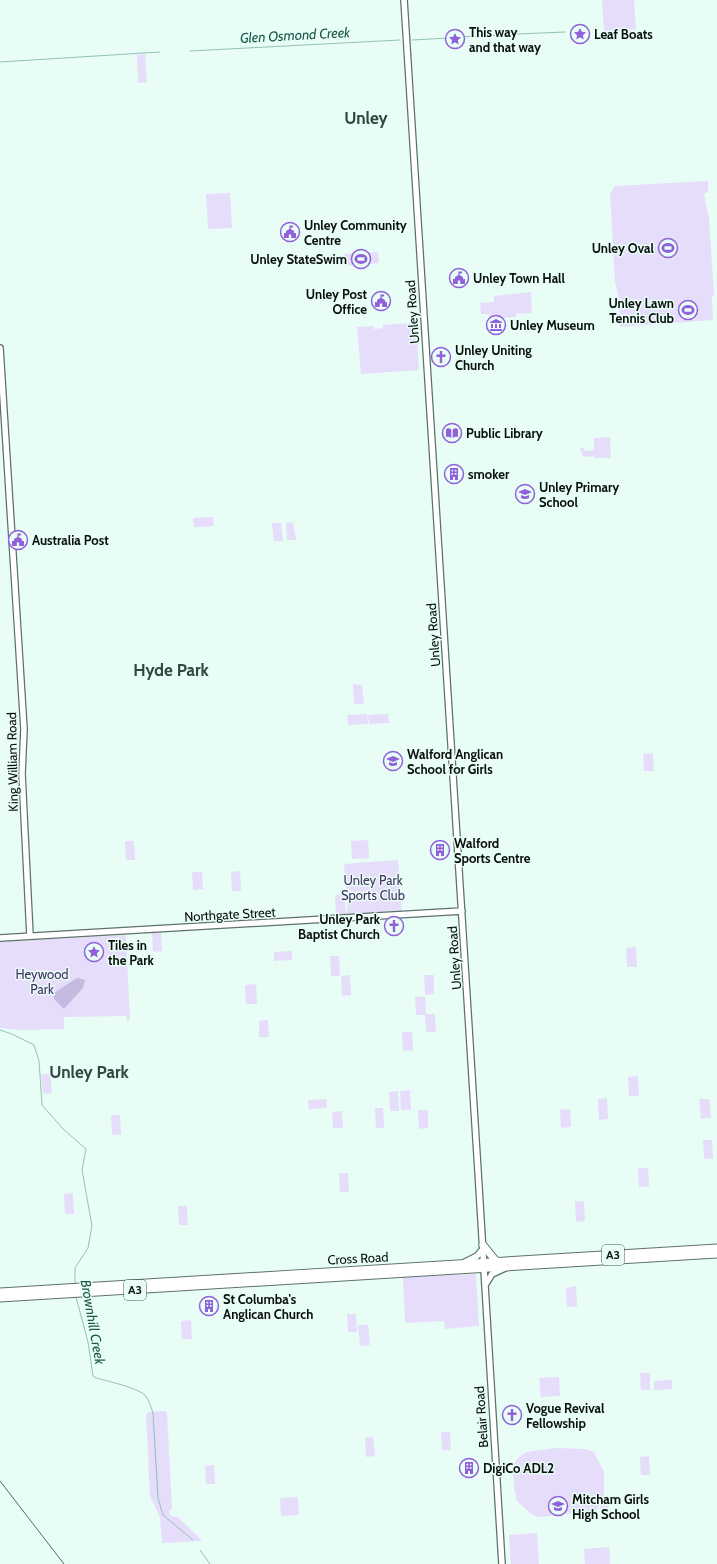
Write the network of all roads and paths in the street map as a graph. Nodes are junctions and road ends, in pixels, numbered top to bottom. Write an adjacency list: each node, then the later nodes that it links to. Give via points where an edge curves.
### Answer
1 (404, 0): 3 (main road, Unley Road)
2 (0, 348): 4 (main road, King William Road, via 24,729 22,774)
3 (462, 911): 4 (main road, Northgate Street); 6 (main road, Unley Road)
4 (30, 936): 5 (main road, Northgate Street)
5 (0, 938)
6 (483, 1247): 9 (highway); 10 (main road, via 477,1256); 11 (main road, Unley Road)
7 (717, 1248): 9 (highway, Cross Road / A3)
8 (717, 1254): 12 (highway, Cross Road / A3)
9 (498, 1262): 11 (highway, Cross Road / A3)
10 (460, 1265): 11 (highway, Cross Road / A3); 14 (highway, Cross Road / A3)
11 (484, 1266): 12 (highway, Cross Road / A3); 13 (main road, Belair Road); 14 (highway, Cross Road / A3)
12 (507, 1267): 13 (main road, via 492,1274)
13 (485, 1286): 17 (main road, Belair Road)
14 (75, 1290): 15 (highway, Cross Road / A3); 16 (highway, Cross Road / A3)
15 (0, 1292)
16 (0, 1298)
17 (502, 1564)

